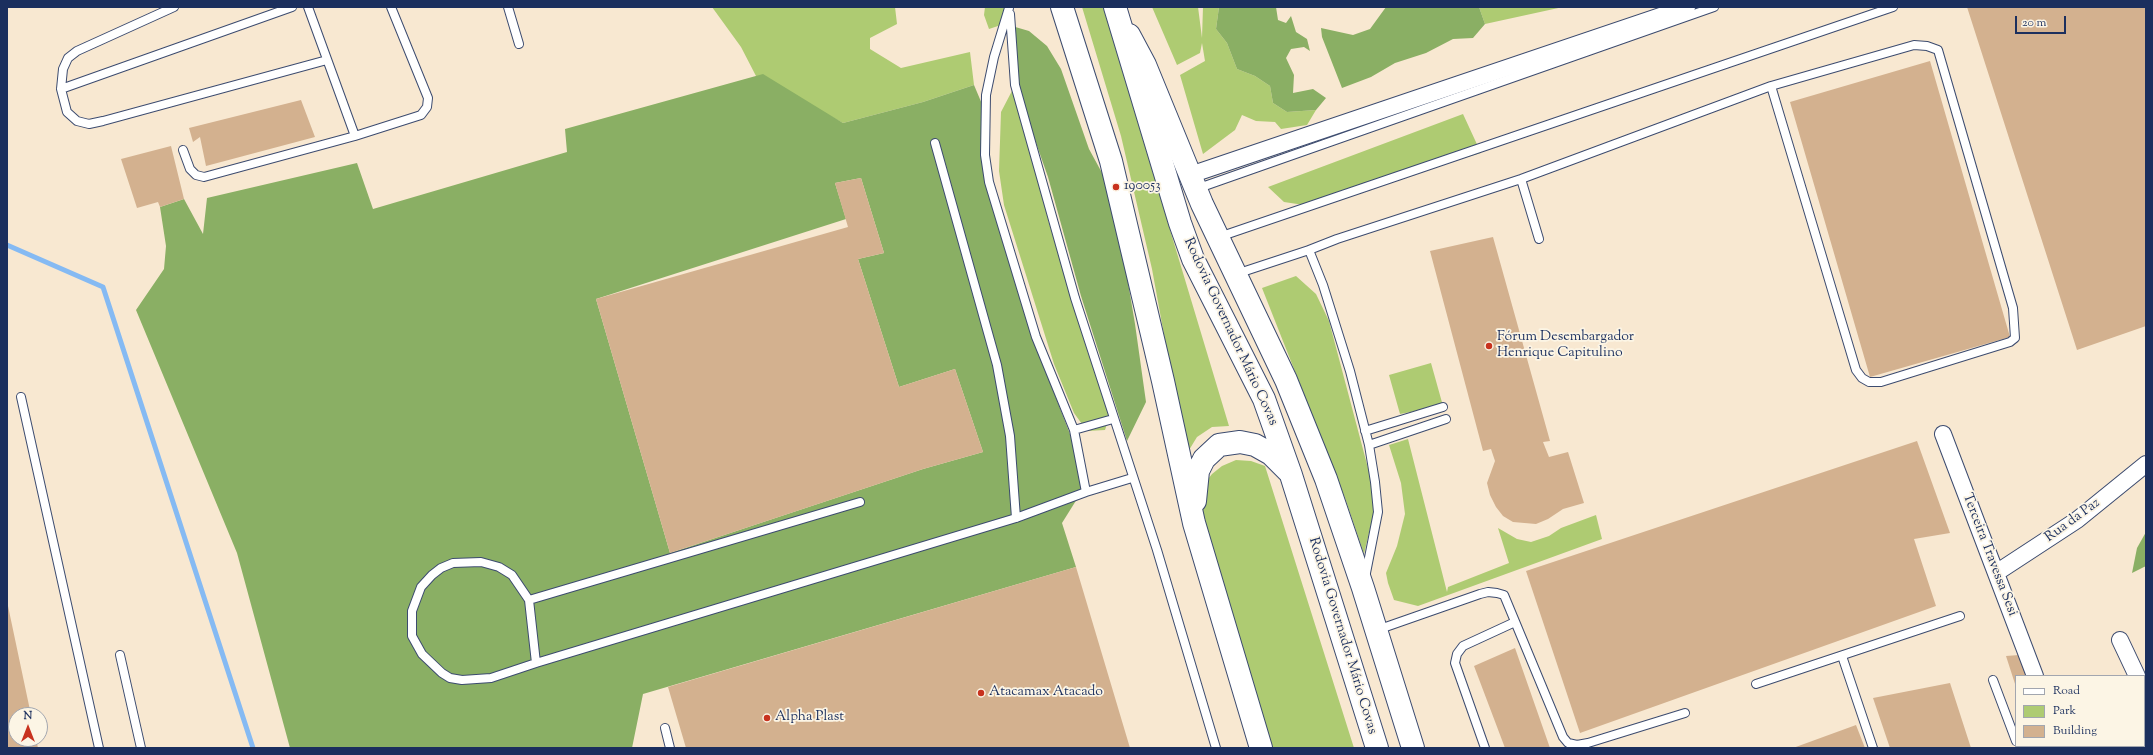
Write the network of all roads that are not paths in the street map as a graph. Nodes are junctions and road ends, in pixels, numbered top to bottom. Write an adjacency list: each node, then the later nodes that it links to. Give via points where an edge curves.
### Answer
1 (174, 7): 15 (lane, via 77,51 68,58 63,69)
2 (292, 7): 15 (lane)
3 (308, 7): 13 (lane)
4 (391, 7): 16 (lane, via 428,98 427,107 421,115)
5 (508, 7): 12 (lane)
6 (1062, 7): 41 (main road, via 1112,161)
7 (1687, 7): 20 (street)
8 (1714, 7): 20 (lane)
9 (1893, 7): 21 (lane)
10 (1009, 8): 27 (lane, via 1015,85 1075,298); 30 (lane, via 986,95 985,155 1011,258 1036,337)
11 (1116, 10): 20 (main road, via 1145,65); 36 (main road, Rodovia Governador Mário Covas, via 1180,223 1197,265 1264,399)
12 (519, 44)
13 (327, 60): 15 (lane, via 89,124 76,121 67,112); 16 (lane)
14 (1771, 86): 14 (lane, via 1914,45 1938,50 2013,308 2015,338 2010,342 1881,382 1869,382 1862,378 1856,370); 19 (lane)
15 (61, 88)
16 (355, 136): 18 (lane, via 204,177 196,175 190,168)
17 (935, 143): 40 (lane, via 997,365 1010,436)
18 (183, 150)
19 (1521, 179): 22 (lane); 23 (lane)
20 (1193, 182): 21 (main road)
21 (1218, 238): 24 (main road)
22 (1539, 239)
23 (1310, 250): 24 (lane); 31 (lane, via 1348,364)
24 (1235, 274): 43 (main road, via 1308,433)
25 (21, 397): 59 (lane)
26 (1443, 407): 29 (lane)
27 (1113, 418): 30 (lane); 37 (lane)
28 (1446, 419): 32 (lane)
29 (1400, 420): 31 (lane); 32 (lane)
30 (1074, 430): 38 (lane)
31 (1365, 431): 34 (lane)
32 (1403, 433): 34 (lane)
33 (1943, 434): 42 (street, Terceira Travessa Sesi)
34 (1368, 445): 43 (lane, via 1378,512)
35 (2146, 464): 42 (street, Rua da Paz, via 2077,520)
36 (1291, 475): 41 (main road, via 1271,454 1255,445 1240,442 1219,445 1204,459 1198,471); 64 (main road, Rodovia Governador Mário Covas)
37 (1132, 478): 38 (lane); 62 (lane, via 1157,550)
38 (1086, 492): 40 (lane)
39 (860, 502): 44 (lane)
40 (1016, 518): 51 (lane)
41 (1194, 523): 63 (main road)
42 (1996, 573): 52 (street, Terceira Travessa Sesi)
43 (1363, 588): 47 (main road)
44 (529, 600): 51 (lane); 51 (lane, via 512,575 499,567 480,562 453,563 441,568 422,587 415,600 410,622 412,636 422,654 431,665 450,678 491,678)
45 (1960, 616): 50 (lane)
46 (1515, 622): 47 (lane, via 1504,595 1488,592); 56 (lane, via 1563,737 1568,742 1577,745 1588,743); 66 (lane, via 1463,646 1457,654 1455,663)
47 (1376, 630): 65 (main road)
48 (2120, 640): 53 (street)
49 (120, 655): 60 (lane)
50 (1842, 656): 55 (lane); 67 (lane)
51 (536, 662)
52 (2035, 675)
53 (2136, 675)
54 (1993, 680): 58 (lane)
55 (1756, 684)
56 (1685, 714)
57 (665, 728): 61 (lane)
58 (2015, 738)
59 (99, 748)
60 (141, 748)
61 (670, 748)
62 (1216, 748)
63 (1261, 748)
64 (1377, 748)
65 (1413, 748)
66 (1486, 748)
67 (1873, 748)

